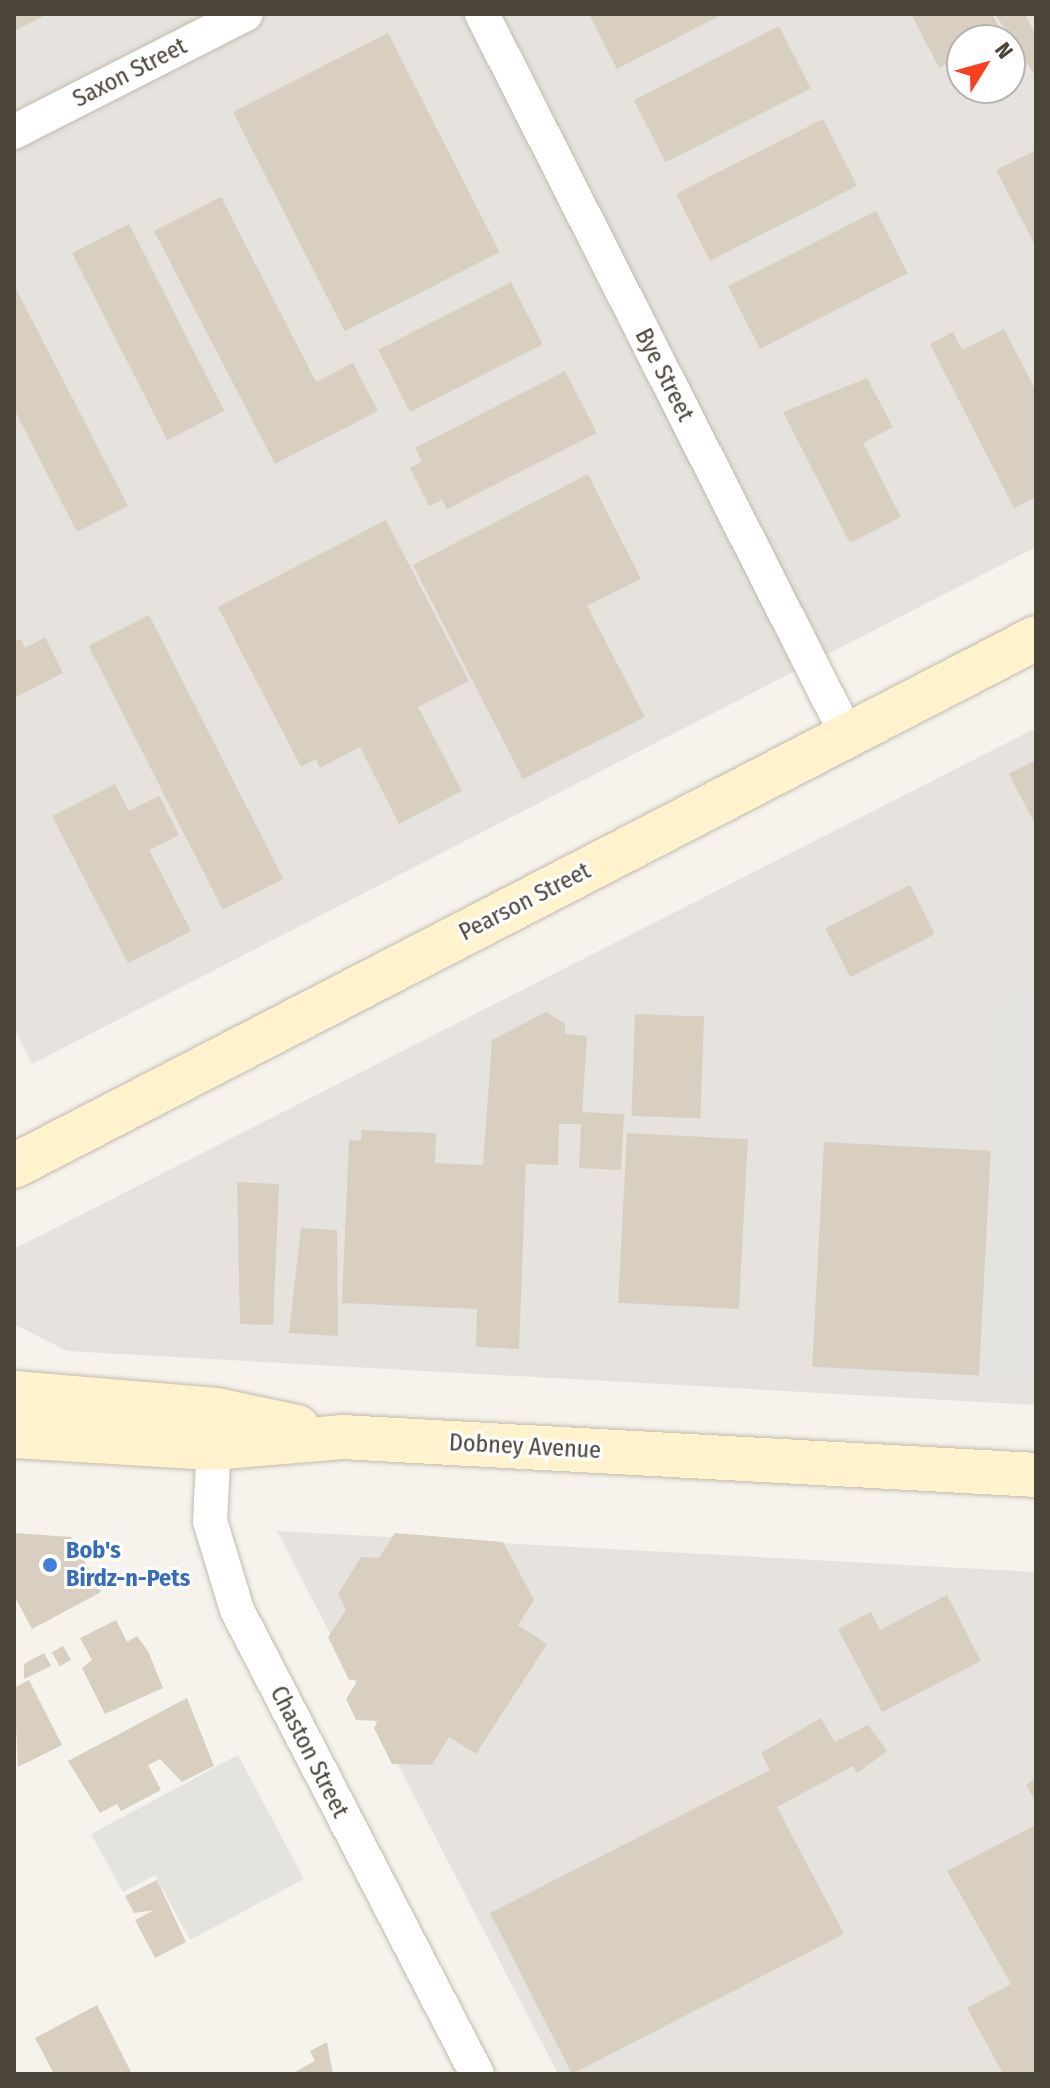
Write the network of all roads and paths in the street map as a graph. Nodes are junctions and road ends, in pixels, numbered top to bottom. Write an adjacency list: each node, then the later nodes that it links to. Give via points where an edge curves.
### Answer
1 (246, 14): 3 (street, Saxon Street)
2 (482, 14): 5 (street, Bye Street)
3 (14, 132)
4 (1036, 638): 5 (street, Pearson Street)
5 (847, 735): 6 (street, Pearson Street)
6 (14, 1166)
7 (14, 1393): 8 (street)
8 (214, 1429): 9 (street, Dobney Avenue); 10 (street, Dobney Avenue); 11 (street, Chaston Street, via 210,1521 237,1610)
9 (14, 1436)
10 (1036, 1475)
11 (477, 2074)

